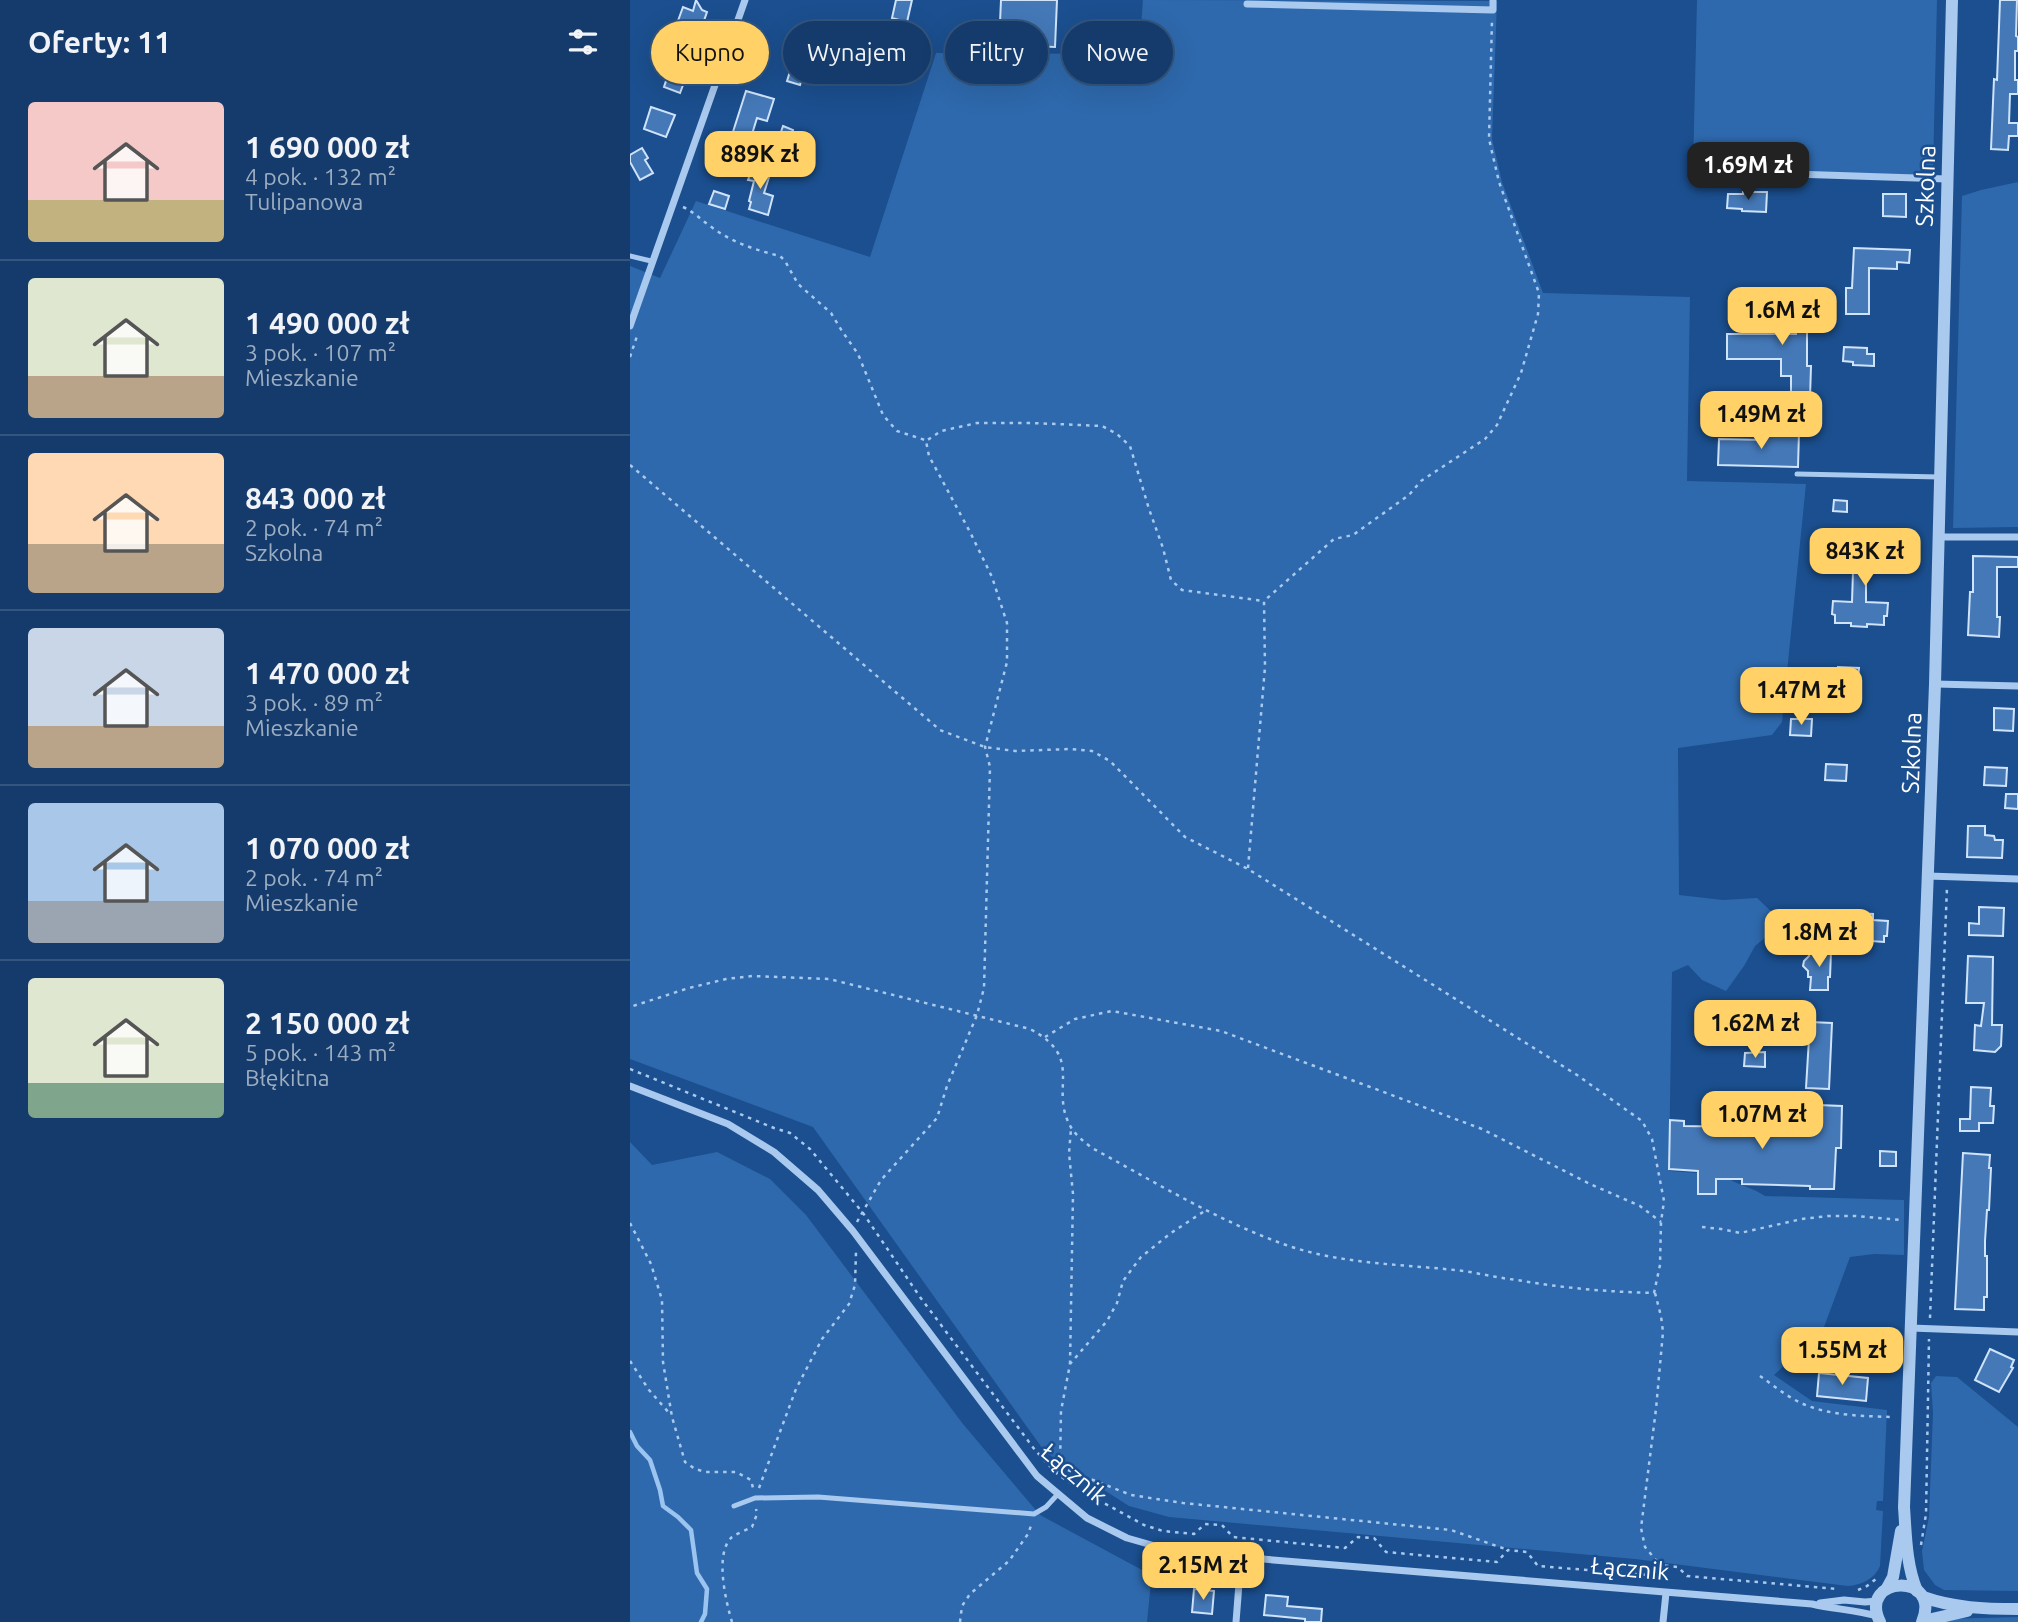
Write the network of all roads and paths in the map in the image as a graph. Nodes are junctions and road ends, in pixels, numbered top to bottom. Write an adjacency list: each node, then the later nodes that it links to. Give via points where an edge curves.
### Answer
1 (745, 0): 10 (street)
2 (1493, 0): 5 (street)
3 (1952, 0): 7 (street, Szkolna)
4 (1247, 4): 5 (street)
5 (1493, 10): 18 (path, via 1489,139 1499,182 1539,293 1538,314 1521,373 1497,425 1485,439 1421,481 1409,495 1353,535 1334,539)
6 (1701, 171): 7 (street)
7 (1947, 179): 15 (street, Szkolna)
8 (680, 206): 12 (path, via 742,245 780,256 798,284 831,313 858,354 883,415 897,431)
9 (630, 256): 10 (lane)
10 (652, 261): 11 (street)
11 (630, 326)
12 (926, 441): 18 (path, via 941,431 977,423 1102,426 1130,446 1171,580 1182,590); 21 (path, via 929,456 992,577 1007,623 1007,662)
13 (630, 465): 21 (path, via 940,730)
14 (1797, 474): 15 (lane)
15 (1940, 477): 16 (street, Szkolna)
16 (1938, 537): 17 (street); 19 (street, Szkolna)
17 (2018, 537)
18 (1264, 601): 22 (path, via 1265,667)
19 (1935, 684): 20 (street); 23 (street, Szkolna)
20 (2018, 686)
21 (985, 747): 22 (path, via 1092,751 1110,761 1185,837); 26 (path, via 990,767 984,988)
22 (1248, 869): 33 (path, via 1577,1075 1642,1121 1652,1139 1664,1201)
23 (1928, 876): 24 (street); 34 (street, Szkolna)
24 (2018, 879)
25 (630, 1007): 26 (path, via 689,988 752,976 830,979)
26 (977, 1015): 27 (path); 32 (path, via 937,1118 881,1180)
27 (1045, 1037): 30 (path, via 1061,1056 1064,1106); 33 (path, via 1075,1019 1112,1011 1221,1031 1482,1129 1640,1206)
28 (630, 1069): 32 (path, via 790,1133 810,1149)
29 (630, 1086): 37 (street, Łącznik, via 728,1124 774,1152 818,1190)
30 (1071, 1128): 31 (path, via 1091,1148); 42 (path)
31 (1206, 1210): 38 (path, via 1283,1244 1337,1259); 42 (path, via 1141,1257 1123,1281 1107,1321)
32 (863, 1213): 37 (path); 48 (path, via 920,1297)
33 (1661, 1222): 38 (path)
34 (1915, 1222): 36 (path, via 1828,1216 1740,1233); 39 (street, Szkolna)
35 (630, 1223): 46 (path, via 651,1264 662,1300 663,1362)
36 (1702, 1227)
37 (853, 1231): 49 (street, Łącznik, via 1037,1476); 50 (path, via 857,1260 849,1304 822,1339 796,1390)
38 (1654, 1293): 57 (path, via 1663,1332 1641,1528 1645,1547)
39 (1911, 1328): 40 (street); 52 (street, Szkolna)
40 (2018, 1332)
41 (630, 1361): 46 (path)
42 (1070, 1364): 47 (path, via 1061,1411)
43 (1927, 1375): 56 (path, via 1926,1514 1919,1560)
44 (1760, 1376): 45 (path, via 1812,1408)
45 (1881, 1416)
46 (672, 1417): 50 (path, via 685,1462 706,1472 736,1472 751,1480)
47 (1060, 1467): 48 (path); 54 (path, via 1131,1495 1451,1530)
48 (1056, 1473): 49 (path); 54 (path, via 1144,1525 1163,1531 1194,1534 1205,1524 1222,1525 1233,1537 1345,1548 1358,1536 1374,1538 1386,1552 1497,1562)
49 (1058, 1494): 53 (lane); 55 (street, Łącznik, via 1087,1518 1127,1538 1176,1552)
50 (755, 1498): 51 (lane); 53 (lane, via 818,1497); 70 (path, via 757,1514 752,1527 732,1537 723,1561)
51 (734, 1506)
52 (1904, 1507): 56 (street, Szkolna); 59 (street, Szkolna)
53 (1034, 1514): 71 (path, via 1028,1534 1009,1561 970,1594)
54 (1508, 1550): 57 (path, via 1527,1552 1538,1566 1648,1575)
55 (1241, 1558): 62 (street, Łącznik); 72 (street)
56 (1908, 1560): 63 (street, Szkolna)
57 (1660, 1565): 60 (path, via 1678,1567 1686,1576)
58 (1882, 1574): 61 (path, via 1867,1586)
59 (1887, 1588): 63 (street, via 1902,1584); 64 (street, Szkolna)
60 (1838, 1589)
61 (1852, 1590)
62 (1666, 1592): 65 (street, Łącznik); 73 (street)
63 (1920, 1594): 66 (street); 69 (street, Szkolna, via 1926,1611)
64 (1878, 1601): 65 (street, Łącznik); 68 (street)
65 (1812, 1604): 68 (street, Łącznik, via 1864,1612)
66 (1975, 1609): 67 (street); 69 (street)
67 (2018, 1609)
68 (1878, 1619)
69 (1923, 1621)
70 (732, 1622)
71 (960, 1622)
72 (1236, 1622)
73 (1662, 1622)

